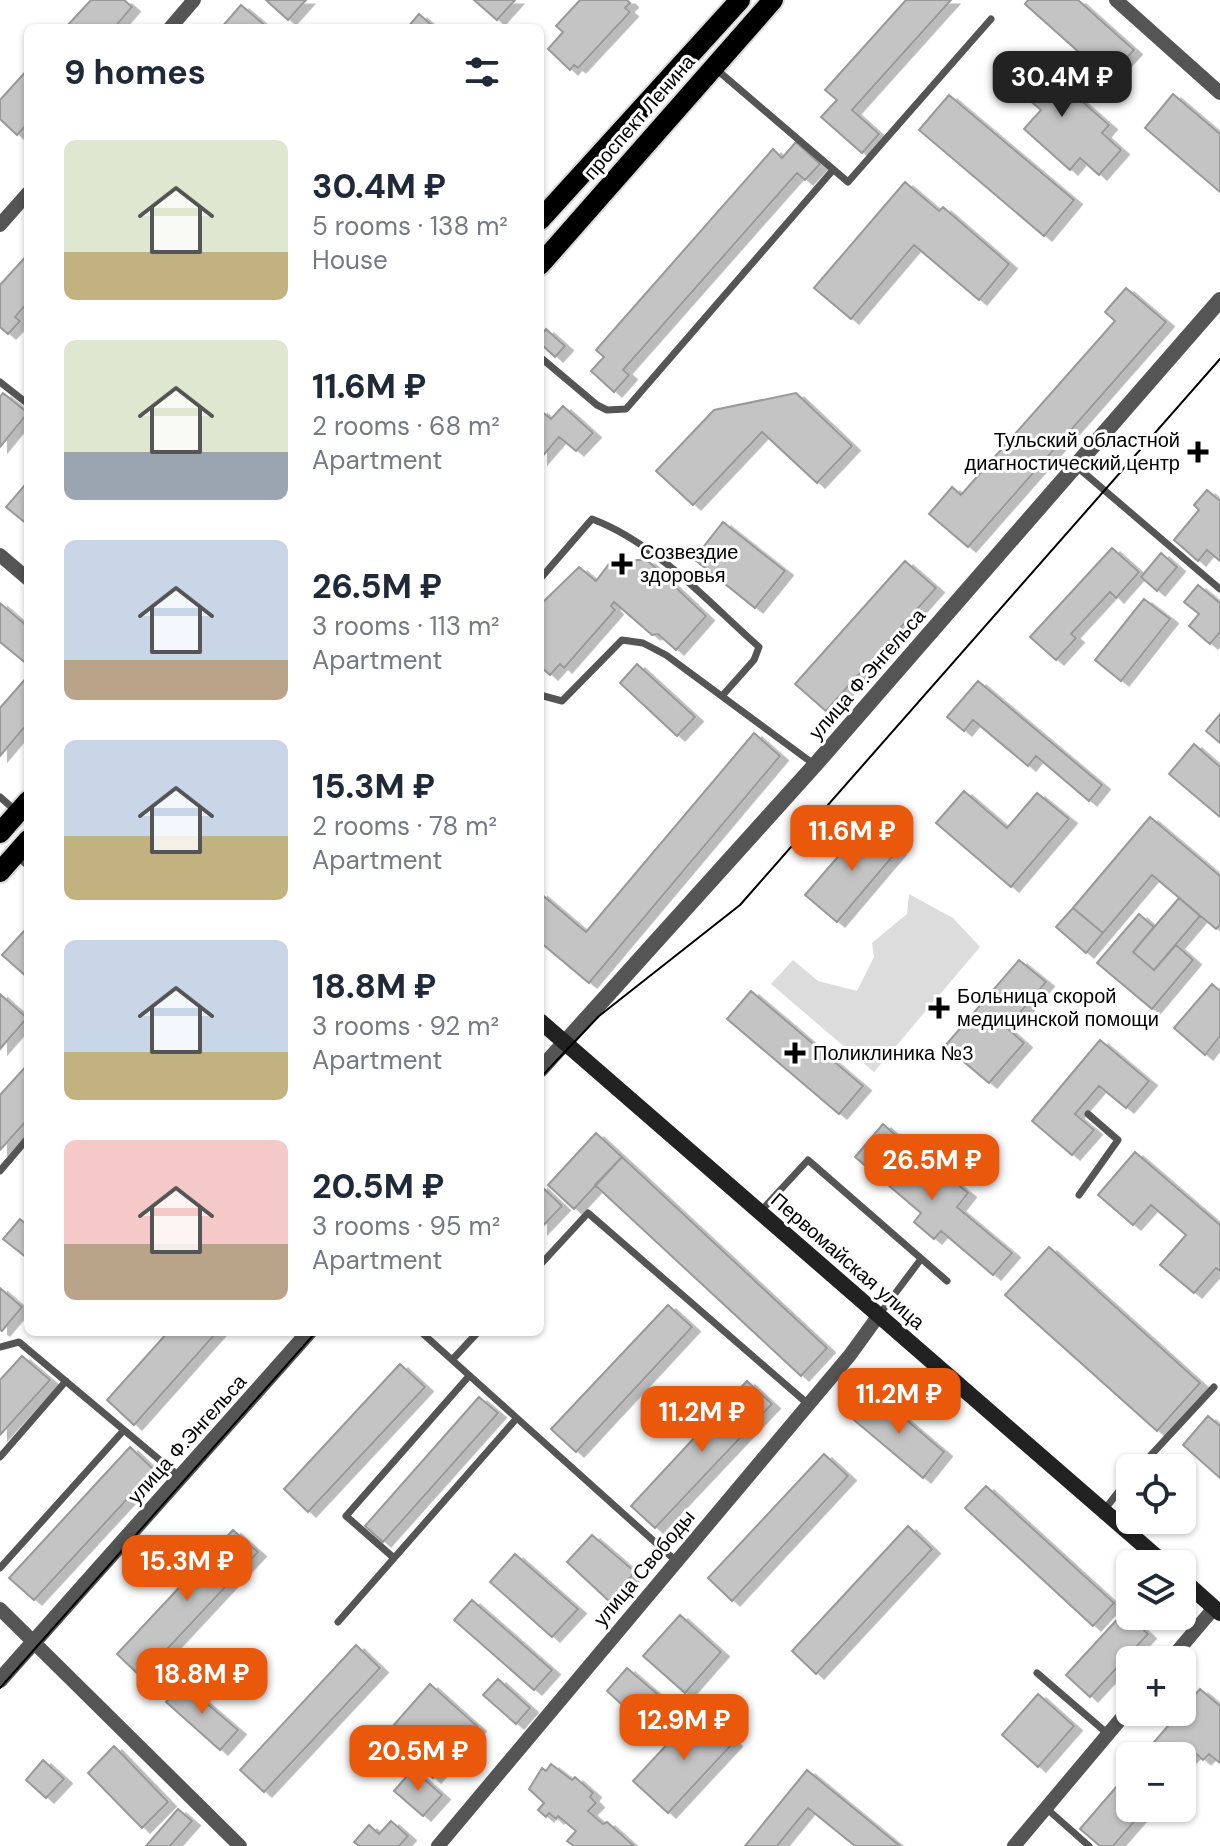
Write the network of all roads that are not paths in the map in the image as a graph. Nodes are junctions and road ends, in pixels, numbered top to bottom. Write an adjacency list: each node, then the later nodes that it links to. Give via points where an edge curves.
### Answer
1 (194, 0): 6 (street)
2 (740, 0): 11 (main road, проспект Ленина)
3 (773, 0): 7 (main road, проспект Ленина)
4 (1116, 0): 8 (street)
5 (991, 19): 9 (lane, via 851,181)
6 (173, 24)
7 (714, 67): 9 (lane); 13 (main road, проспект Ленина)
8 (1220, 93)
9 (833, 170): 15 (lane, via 626,409 597,405)
10 (24, 198): 12 (street)
11 (544, 216)
12 (0, 225)
13 (544, 260)
14 (1220, 300): 18 (street, улица Ф.Энгельса)
15 (544, 360)
16 (0, 382): 17 (lane)
17 (24, 401)
18 (1076, 466): 22 (lane); 25 (street, улица Ф.Энгельса)
19 (0, 555): 21 (street)
20 (544, 574): 24 (lane, via 592,519 644,547 759,647)
21 (24, 576)
22 (1220, 589)
23 (544, 696): 24 (lane, via 562,701 622,640 666,655)
24 (722, 696): 25 (lane)
25 (815, 765): 32 (street, улица Ф.Энгельса)
26 (0, 797): 27 (lane)
27 (23, 807): 28 (main road)
28 (0, 833)
29 (24, 854): 30 (main road)
30 (0, 872)
31 (544, 1025): 32 (main road, Первомайская улица)
32 (565, 1043): 33 (street, улица Ф.Энгельса); 38 (main road, Первомайская улица)
33 (544, 1066)
34 (1088, 1114): 37 (lane, via 1118,1140)
35 (24, 1143): 36 (lane)
36 (0, 1171)
37 (1079, 1195)
38 (760, 1212): 39 (lane, via 808,1160); 42 (main road, Первомайская улица)
39 (921, 1259): 41 (lane); 42 (lane)
40 (544, 1261): 51 (lane, via 588,1213)
41 (947, 1281)
42 (879, 1315): 51 (street, улица Свободы); 58 (main road, Первомайская улица)
43 (305, 1336): 56 (street, улица Ф.Энгельса)
44 (425, 1336): 47 (lane)
45 (474, 1336): 47 (lane)
46 (0, 1347): 49 (lane, via 19,1342)
47 (452, 1360): 48 (lane)
48 (469, 1376): 52 (lane); 60 (lane, via 346,1516)
49 (66, 1381): 53 (lane); 55 (lane)
50 (1214, 1387): 54 (lane)
51 (808, 1404): 61 (street, улица Свободы)
52 (516, 1419): 60 (lane); 61 (lane)
53 (124, 1430): 56 (lane); 62 (lane)
54 (1152, 1454)
55 (0, 1457)
56 (180, 1477): 67 (street, улица Ф.Энгельса)
57 (1116, 1495): 58 (lane)
58 (1105, 1509): 59 (main road, Первомайская улица)
59 (1150, 1550)
60 (394, 1558): 66 (lane)
61 (676, 1561): 75 (street, улица Свободы)
62 (0, 1568)
63 (1196, 1592): 65 (main road)
64 (0, 1609): 67 (street)
65 (1217, 1611): 68 (street)
66 (338, 1622)
67 (34, 1642): 70 (street, улица Ф.Энгельса); 74 (street)
68 (1183, 1646)
69 (1037, 1673): 72 (lane)
70 (0, 1680)
71 (1116, 1725): 72 (street)
72 (1108, 1734): 73 (street)
73 (1046, 1808): 76 (street); 77 (lane)
74 (240, 1846)
75 (438, 1846)
76 (1014, 1846)
77 (1089, 1846)

